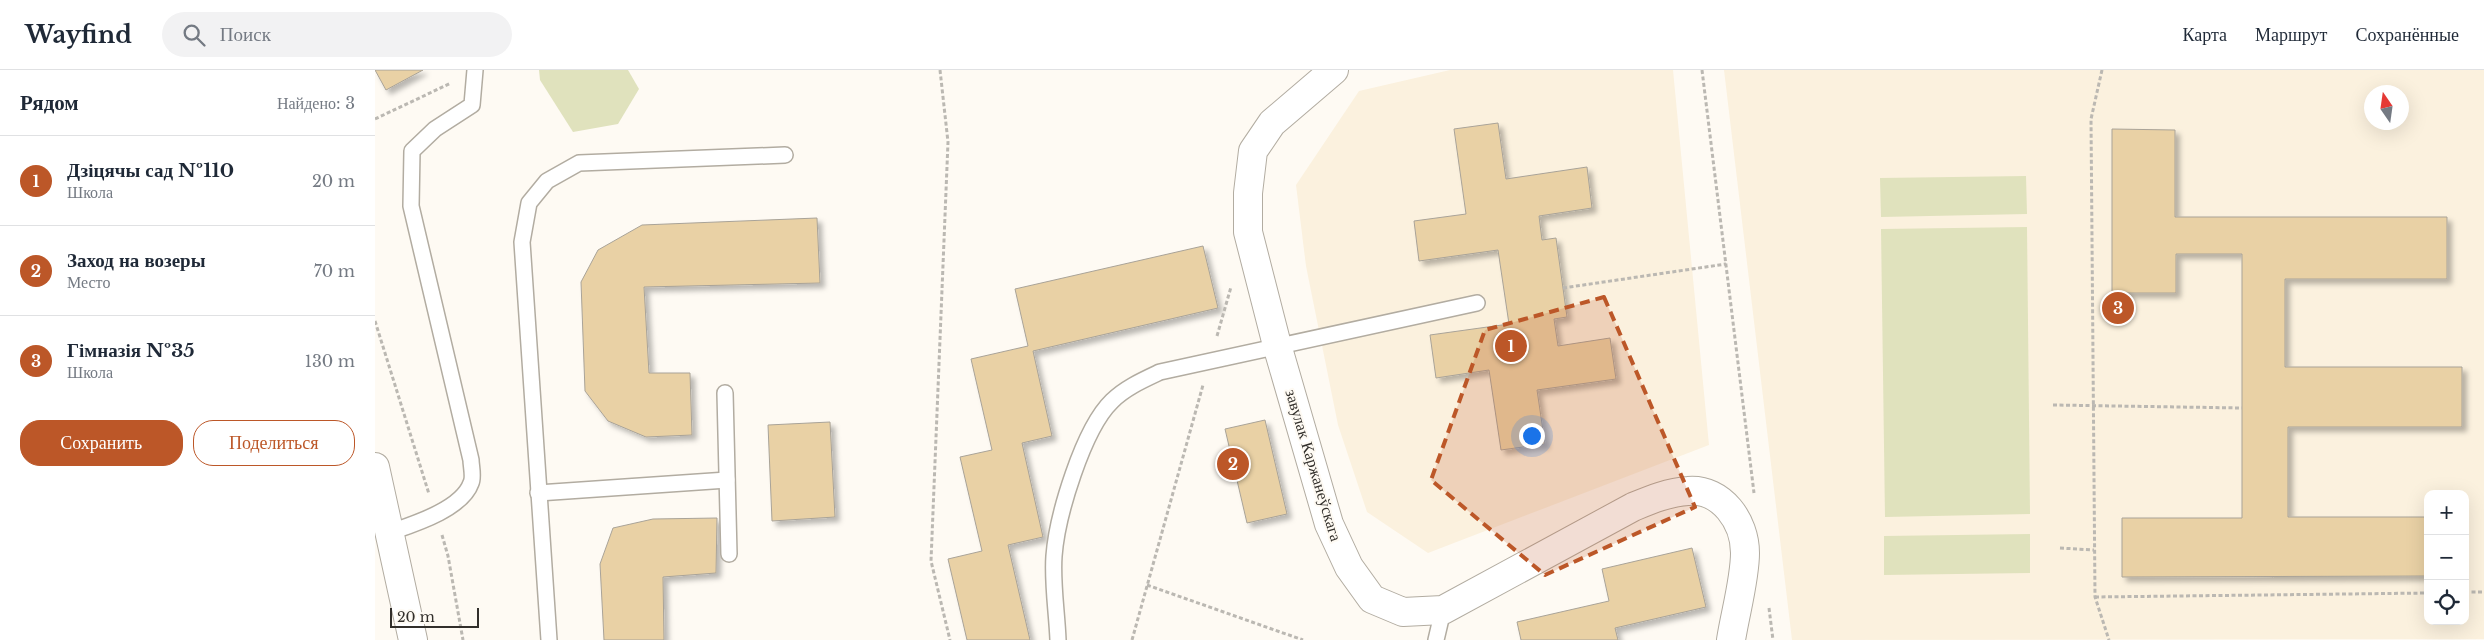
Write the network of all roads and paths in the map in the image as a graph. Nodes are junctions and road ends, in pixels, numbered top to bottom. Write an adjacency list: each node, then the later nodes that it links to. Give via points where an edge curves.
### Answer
1 (940, 70): 36 (path, via 948,142 931,560)
2 (1334, 70): 12 (street, завулак Каржанеўскага, via 1272,123 1253,151 1248,232)
3 (1702, 70): 8 (path)
4 (2102, 70): 15 (path, via 2091,119)
5 (475, 71): 6 (path); 21 (lane, via 472,105 435,129 413,151 411,206 471,460 472,483 463,496)
6 (375, 119)
7 (785, 155): 19 (lane, via 579,162 547,181 529,203 522,242)
8 (1726, 264): 9 (path); 20 (path)
9 (1563, 288)
10 (1477, 303): 12 (lane)
11 (375, 322): 21 (path)
12 (1277, 345): 32 (street, завулак Каржанеўскага, via 1329,524 1349,568 1372,599 1403,612); 37 (lane, via 1160,372 1111,401 1096,422 1067,491 1054,556)
13 (725, 393): 18 (lane)
14 (2053, 405): 15 (path)
15 (2093, 406): 16 (path); 24 (path)
16 (2242, 408)
17 (375, 467): 22 (street)
18 (727, 480): 19 (lane); 25 (lane)
19 (538, 493): 35 (lane)
20 (1755, 502)
21 (436, 516): 22 (lane); 34 (path, via 448,556)
22 (391, 532): 33 (street)
23 (2060, 548): 24 (path)
24 (2094, 550): 30 (path)
25 (729, 554)
26 (1147, 585): 38 (path)
27 (2469, 592): 28 (path)
28 (2484, 592)
29 (2424, 593): 30 (path)
30 (2095, 597): 42 (path)
31 (1768, 600): 41 (path)
32 (1443, 610): 39 (lane); 40 (street, завулак Каржанеўскага, via 1633,507 1689,490 1714,496 1732,511 1743,531 1745,554)
33 (413, 640)
34 (463, 640)
35 (549, 640)
36 (949, 640)
37 (1058, 640)
38 (1303, 640)
39 (1436, 640)
40 (1731, 640)
41 (1773, 640)
42 (2109, 640)

